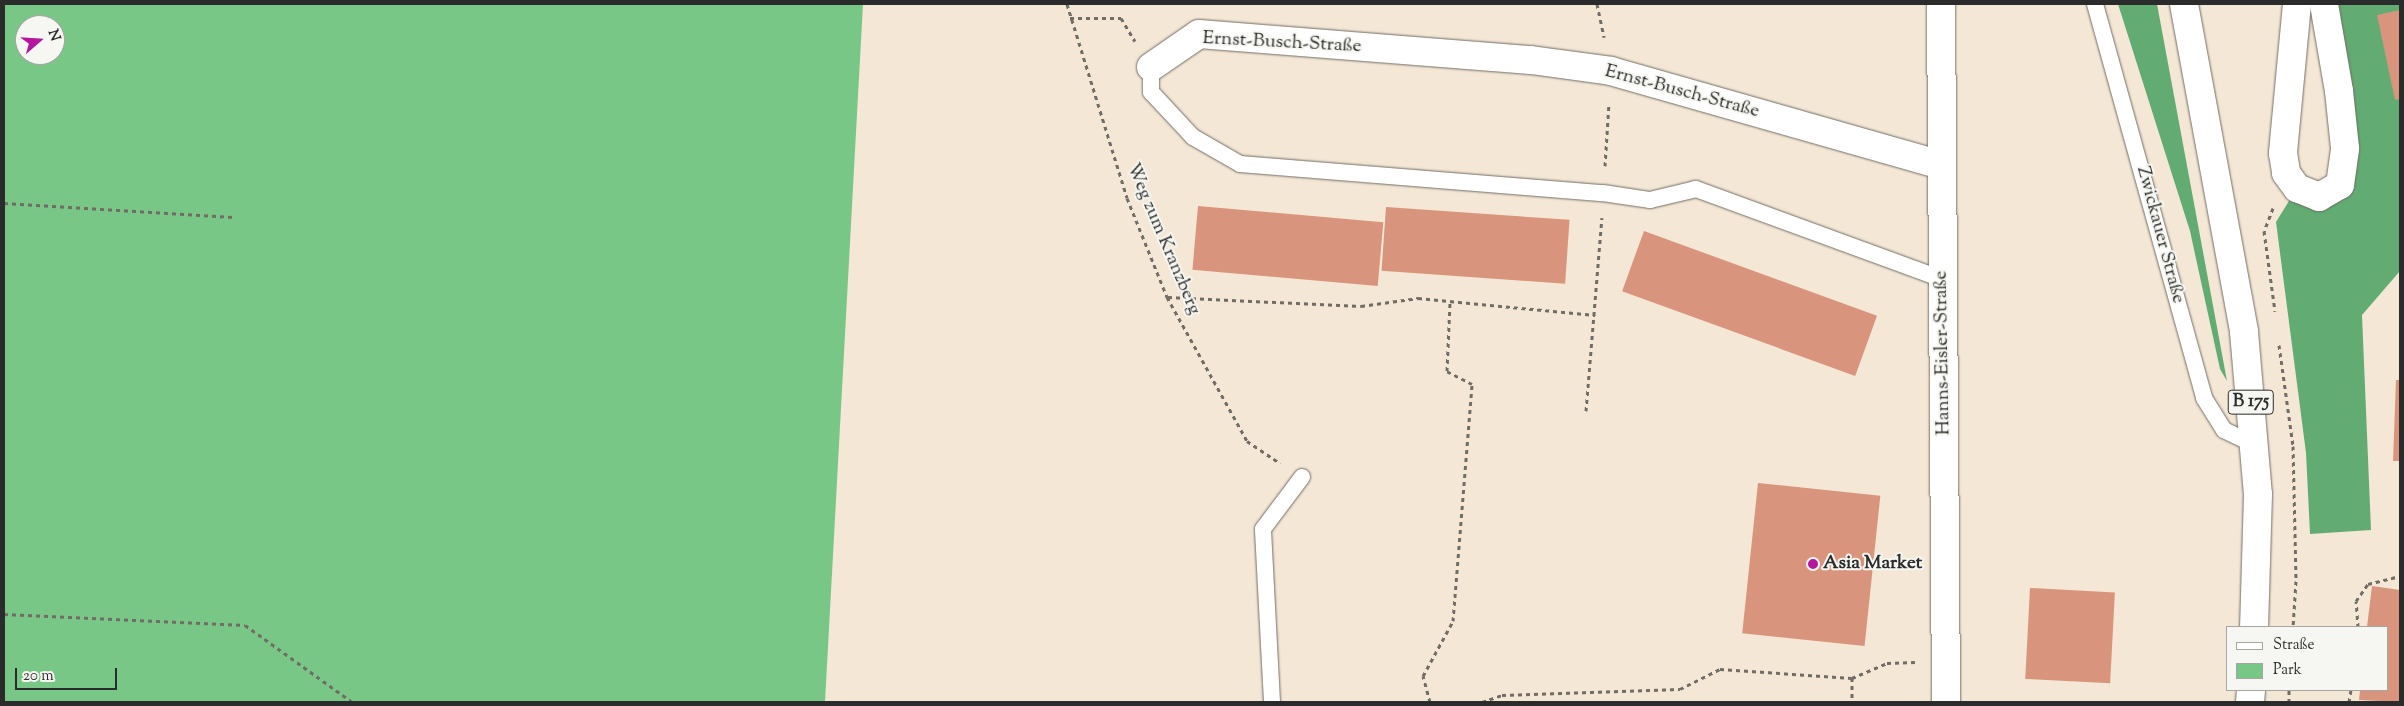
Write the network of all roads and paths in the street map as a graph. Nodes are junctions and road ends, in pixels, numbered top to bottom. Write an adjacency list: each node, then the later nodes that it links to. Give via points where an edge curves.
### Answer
1 (1067, 4): 7 (path, Weg zum Kranzberg)
2 (1941, 4): 10 (street, Hanns-Eisler-Straße)
3 (2095, 4): 22 (lane, Zwickauer Straße, via 2204,398 2224,430)
4 (2184, 4): 22 (street, B 175, via 2244,332)
5 (2297, 4): 11 (street, via 2283,154 2286,173)
6 (2324, 4): 11 (street, via 2340,91 2344,166 2340,185 2330,193 2319,197)
7 (1070, 18): 8 (path, via 1121,18); 16 (path, Weg zum Kranzberg, via 1127,198)
8 (1151, 67): 9 (street, Ernst-Busch-Straße, via 1198,34 1531,60); 12 (lane, via 1151,92 1193,137 1240,164)
9 (1611, 71): 10 (street, Ernst-Busch-Straße); 12 (path)
10 (1940, 165): 15 (street, Hanns-Eisler-Straße)
11 (2296, 188): 19 (path, via 2270,211 2264,231)
12 (1603, 193): 15 (lane, via 1650,200 1696,189); 18 (path)
13 (4, 203): 14 (path)
14 (233, 217)
15 (1942, 280): 29 (street, Hanns-Eisler-Straße)
16 (1167, 297): 17 (path, via 1361,306 1418,298); 23 (path, Weg zum Kranzberg, via 1247,441)
17 (1450, 301): 18 (path); 33 (path, via 1447,371 1472,384 1453,621 1423,676)
18 (1596, 315): 21 (path)
19 (2276, 319)
20 (2278, 338): 27 (path, via 2293,446 2296,581)
21 (1586, 411)
22 (2255, 445): 26 (street, B 175, via 2258,503)
23 (1302, 477): 32 (lane, via 1263,529)
24 (2400, 576): 28 (path, via 2368,584 2356,601)
25 (4, 614): 31 (path, via 245,625)
26 (2254, 626)
27 (2293, 626)
28 (2358, 626)
29 (1946, 662): 30 (path, via 1887,663); 36 (street, Hanns-Eisler-Straße)
30 (1852, 678): 34 (path, via 1720,669 1680,689 1502,695); 35 (path)
31 (352, 702)
32 (1272, 702)
33 (1430, 702)
34 (1482, 702)
35 (1852, 702)
36 (1946, 702)

